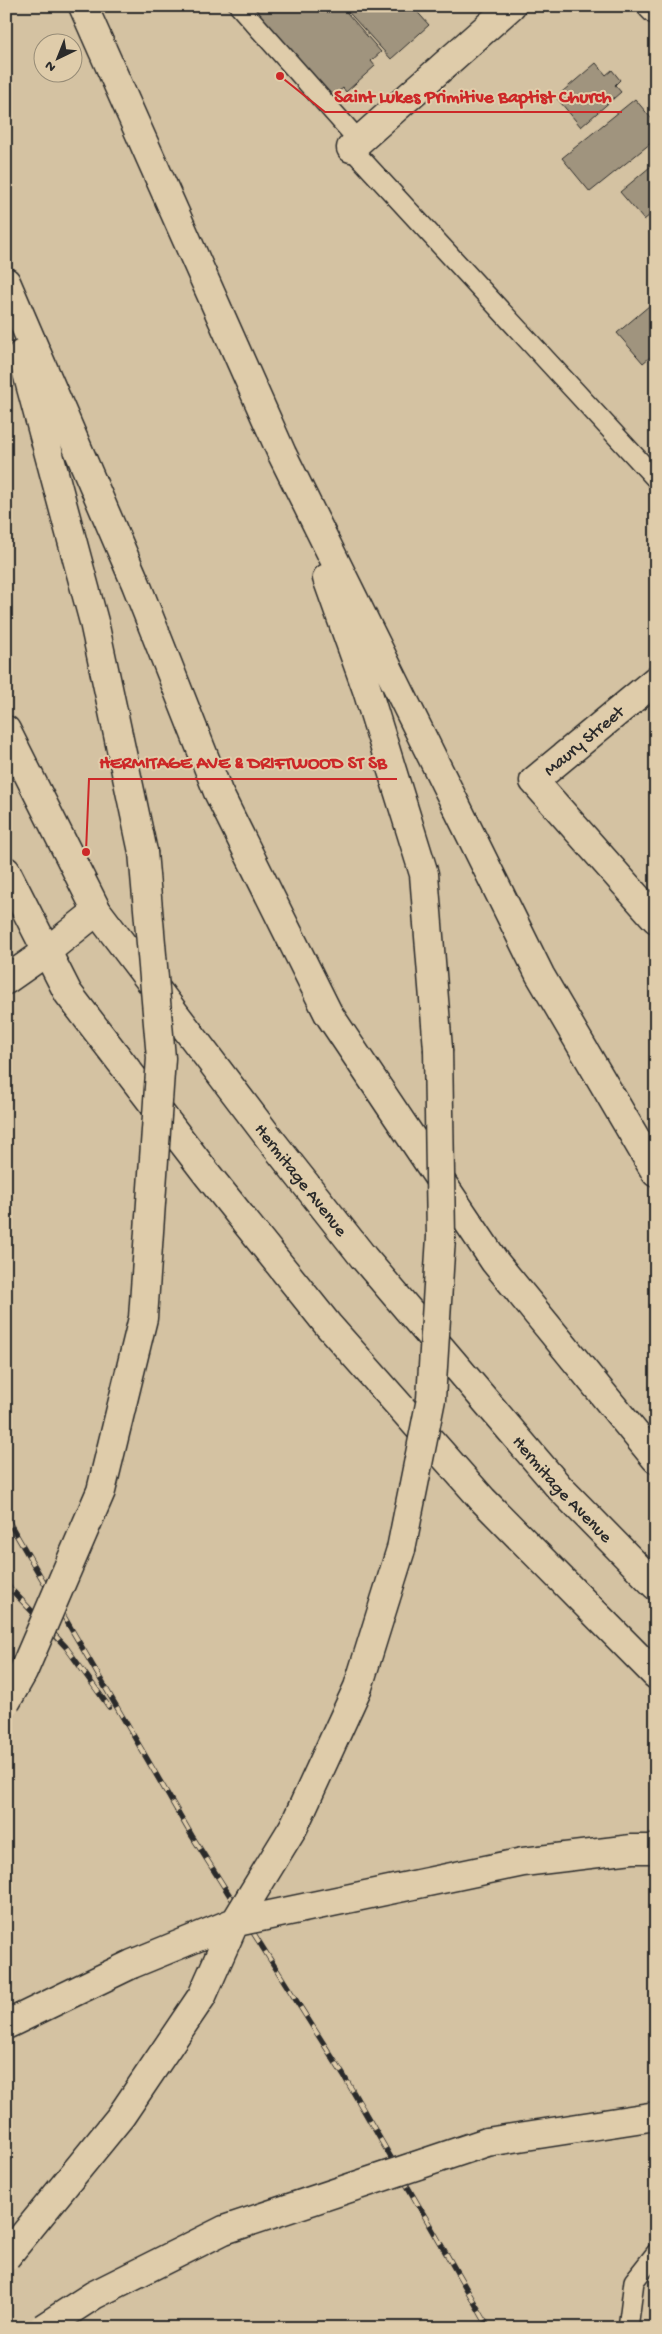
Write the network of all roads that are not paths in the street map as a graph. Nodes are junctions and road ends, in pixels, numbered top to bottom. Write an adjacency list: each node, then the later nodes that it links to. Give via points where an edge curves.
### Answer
1 (83, 6): 9 (main road)
2 (239, 6): 6 (lane)
3 (512, 6): 6 (main road)
4 (652, 6): 5 (main road)
5 (656, 10)
6 (355, 145): 10 (lane)
7 (6, 282): 19 (main road, via 136,584 218,792 328,1013 495,1262)
8 (6, 295): 22 (main road, bridge, via 94,622 143,852 160,1058 143,1318 101,1491 23,1672)
9 (282, 454): 18 (main road, via 540,975); 27 (main road, bridge, via 367,690 424,874 438,1049 441,1237 431,1399 401,1549 358,1687 294,1826 234,1924 202,1996 121,2116)
10 (656, 479)
11 (656, 680): 15 (main road, Maury Street, via 534,781)
12 (6, 730): 14 (main road, Hermitage Avenue)
13 (6, 871): 16 (main road)
14 (97, 911): 16 (main road); 20 (main road, Hermitage Avenue, via 364,1258 559,1487)
15 (656, 919)
16 (46, 952): 17 (main road); 21 (main road, via 68,993 328,1324 483,1500)
17 (6, 980)
18 (656, 1173)
19 (656, 1459)
20 (656, 1586)
21 (656, 1675)
22 (6, 1702)
23 (656, 1849): 24 (main road, bridge, via 523,1862 232,1923 132,1964)
24 (6, 2025)
25 (656, 2116): 28 (main road, bridge, via 486,2142 224,2230 94,2295)
26 (656, 2253): 29 (lane, via 634,2281)
27 (6, 2257)
28 (43, 2328)
29 (628, 2328)

